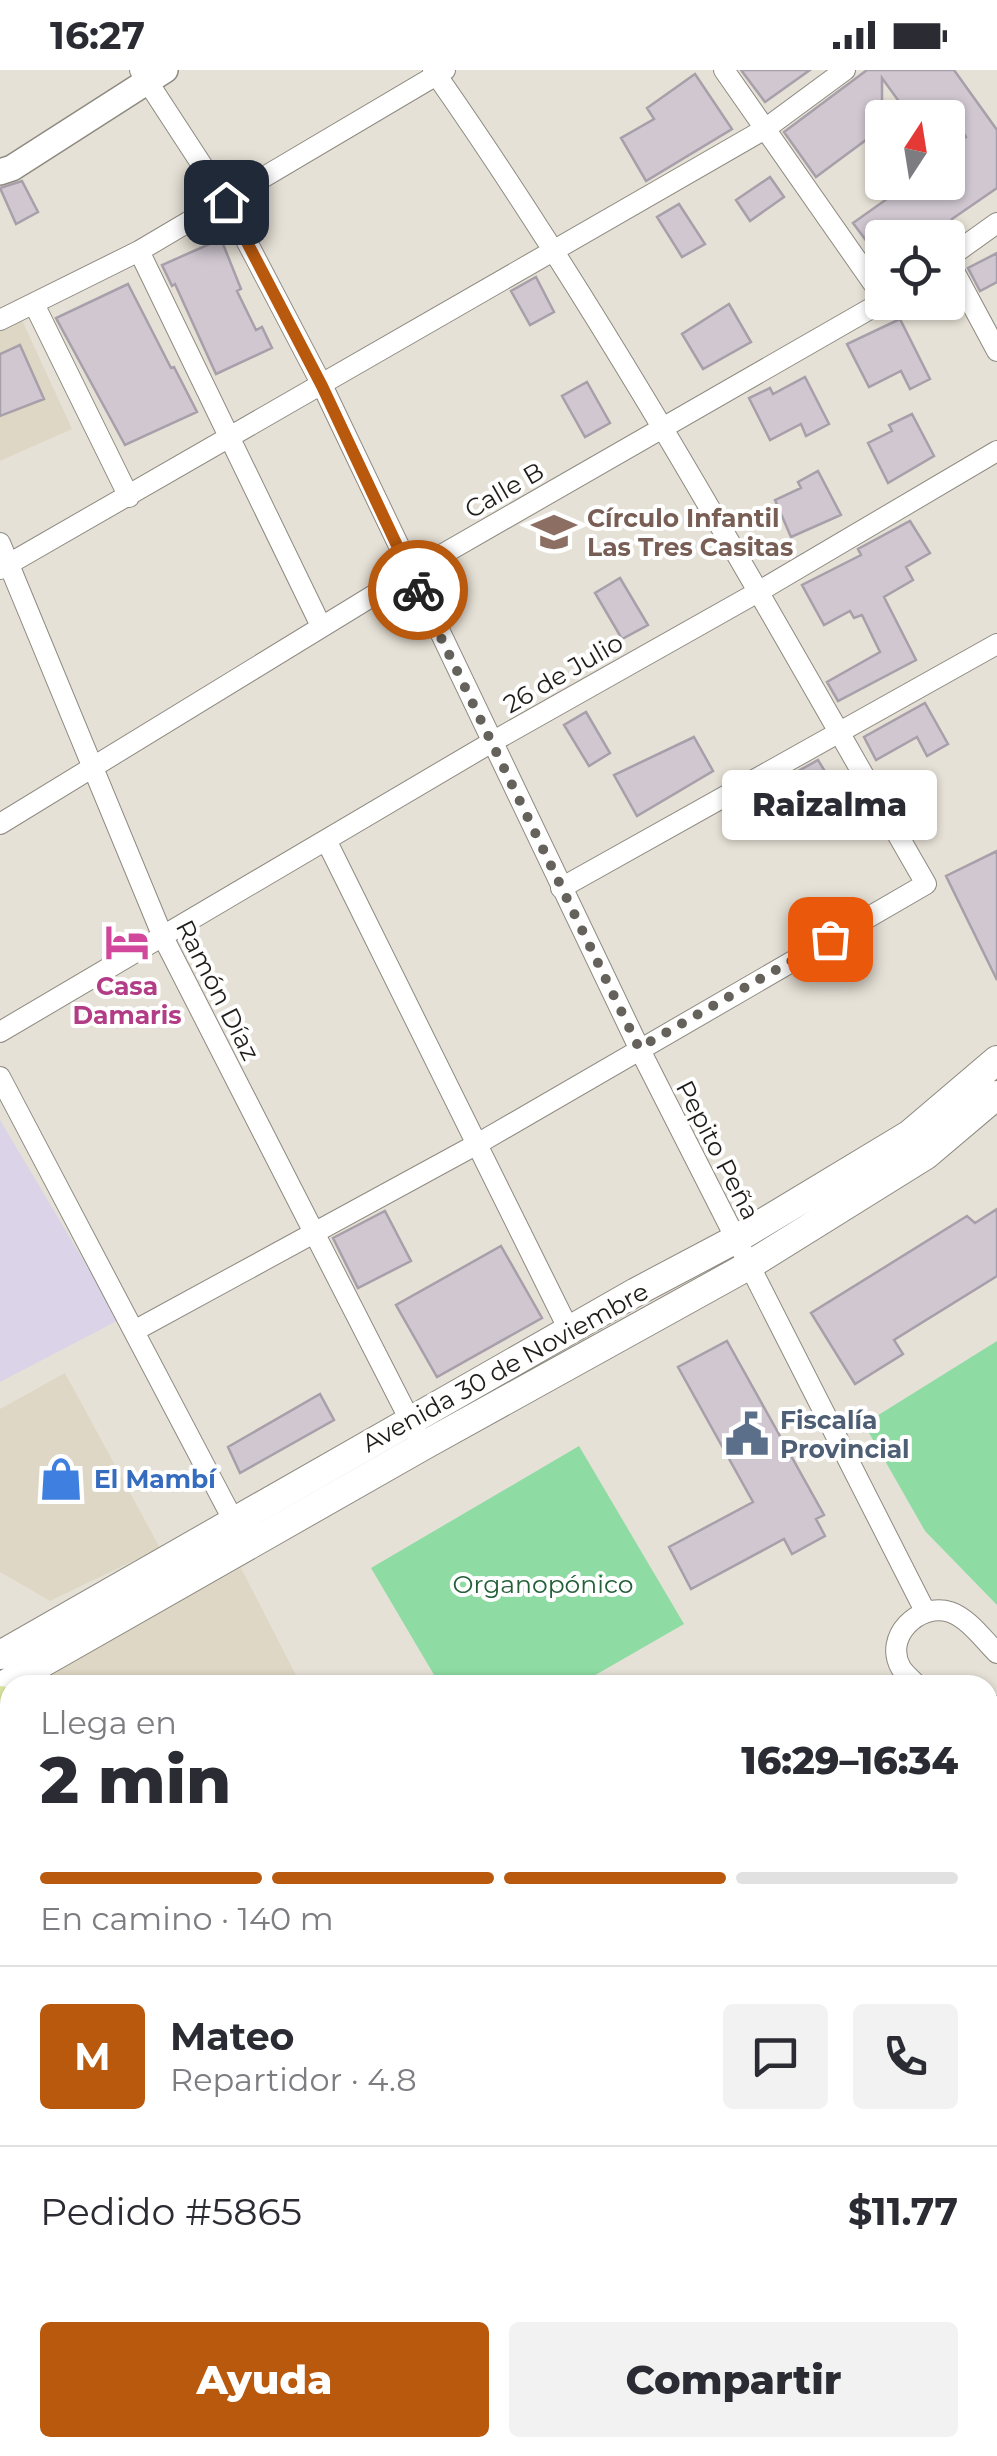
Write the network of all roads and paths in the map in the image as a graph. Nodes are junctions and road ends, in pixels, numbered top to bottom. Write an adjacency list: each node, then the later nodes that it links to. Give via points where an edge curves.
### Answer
1 (724, 70): 5 (street)
2 (845, 70): 5 (street)
3 (438, 72): 7 (street); 11 (street)
4 (151, 74): 6 (street); 7 (street, Pepito Peña)
5 (765, 129): 11 (street); 12 (street)
6 (0, 172)
7 (226, 202): 10 (street); 18 (street, Pepito Peña)
8 (997, 223): 9 (street)
9 (965, 247)
10 (139, 250): 14 (street); 20 (street)
11 (553, 252): 18 (street); 19 (street)
12 (865, 274)
13 (965, 291): 17 (street)
14 (34, 304): 16 (street); 22 (street)
15 (865, 309): 19 (street, Calle B)
16 (0, 320)
17 (997, 351)
18 (322, 386): 20 (street); 25 (street, Pepito Peña)
19 (662, 429): 25 (street, Calle B); 26 (street)
20 (228, 440): 22 (street); 27 (street)
21 (997, 451): 26 (street, 26 de Julio)
22 (128, 498): 24 (street)
23 (0, 542): 24 (street, Ramón Díaz)
24 (4, 566): 31 (street, Ramón Díaz)
25 (410, 572): 27 (street, Calle B); 30 (street, Pepito Peña)
26 (758, 592): 29 (street); 30 (street, 26 de Julio)
27 (320, 626): 31 (street, Calle B)
28 (997, 644): 29 (street)
29 (838, 731): 34 (street); 37 (street, via 926,884)
30 (492, 742): 33 (street, 26 de Julio); 34 (street, Pepito Peña)
31 (90, 766): 32 (street, Calle B); 35 (street, Ramón Díaz)
32 (0, 824)
33 (327, 842): 35 (street, 26 de Julio); 41 (street)
34 (561, 888): 37 (street, Pepito Peña)
35 (162, 937): 36 (street, 26 de Julio); 42 (street, Ramón Díaz)
36 (0, 1032)
37 (639, 1048): 41 (street); 43 (street, Pepito Peña)
38 (997, 1060): 43 (main road, Avenida 30 de Noviembre, via 910,1134)
39 (0, 1077): 45 (street)
40 (997, 1095): 44 (main road, Avenida 30 de Noviembre, via 926,1156)
41 (479, 1143): 42 (street); 46 (street)
42 (313, 1233): 45 (street); 47 (street, Ramón Díaz)
43 (736, 1239): 44 (street, Pepito Peña); 46 (main road, Avenida 30 de Noviembre)
44 (748, 1266): 47 (main road, Avenida 30 de Noviembre); 50 (street, Pepito Peña)
45 (134, 1330): 48 (street)
46 (570, 1330): 47 (main road, Avenida 30 de Noviembre)
47 (416, 1433): 48 (main road, Avenida 30 de Noviembre); 49 (main road, Avenida 30 de Noviembre)
48 (234, 1520): 49 (street); 52 (main road, Avenida 30 de Noviembre)
49 (246, 1546): 53 (main road, Avenida 30 de Noviembre)
50 (925, 1612): 51 (street, via 962,1618); 54 (street, via 898,1639 900,1666)
51 (997, 1652)
52 (0, 1654)
53 (21, 1675)
54 (908, 1675)

